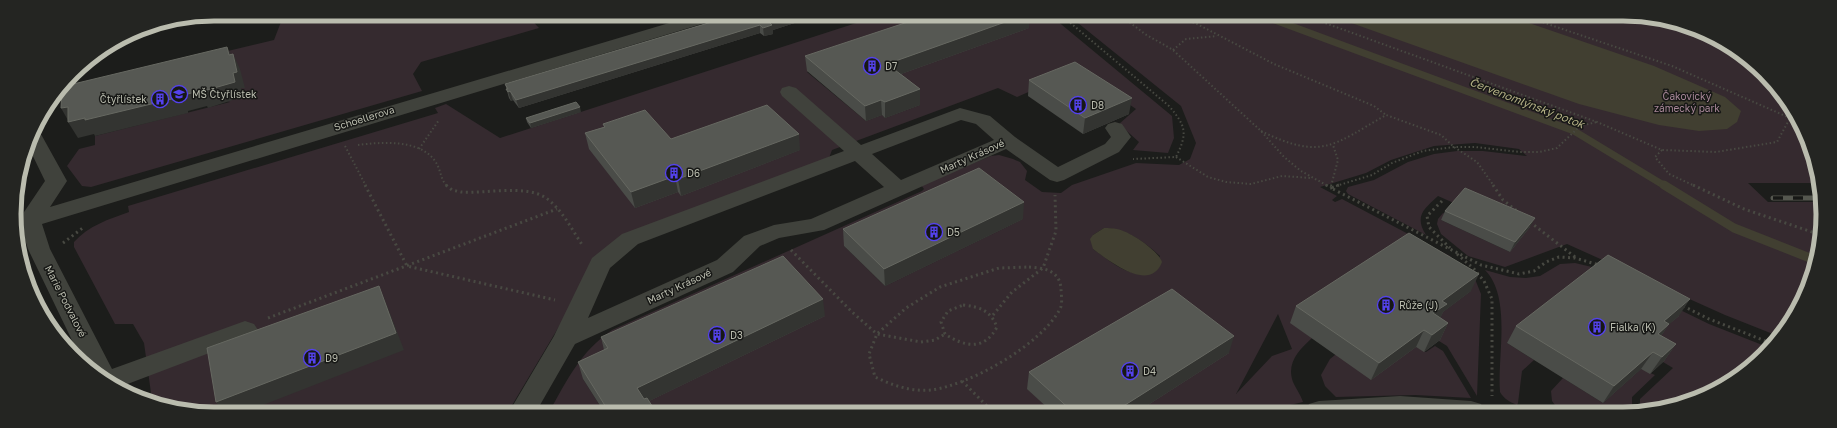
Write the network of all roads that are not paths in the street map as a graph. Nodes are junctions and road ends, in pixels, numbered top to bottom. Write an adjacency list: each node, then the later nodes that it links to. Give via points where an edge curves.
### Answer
1 (692, 21): 8 (street, Schoellerova)
2 (789, 92): 6 (street)
3 (1115, 128): 4 (street, via 1121,137 1112,148 1057,176)
4 (1008, 141): 6 (street, Marty Krásové, via 983,120 960,114); 7 (street, Marty Krásové)
5 (35, 142): 8 (street, via 56,181)
6 (858, 153): 7 (street); 10 (street, Marty Krásové, via 630,239 600,264)
7 (899, 188): 10 (street, Marty Krásové, via 816,225 774,232 752,241 725,266)
8 (23, 222): 11 (street, Marie Podvalové)
9 (245, 330): 12 (street)
10 (566, 338): 13 (street, Marty Krásové)
11 (101, 370)
12 (112, 378)
13 (525, 407)
14 (1386, 407): 15 (street)
15 (1412, 407)

